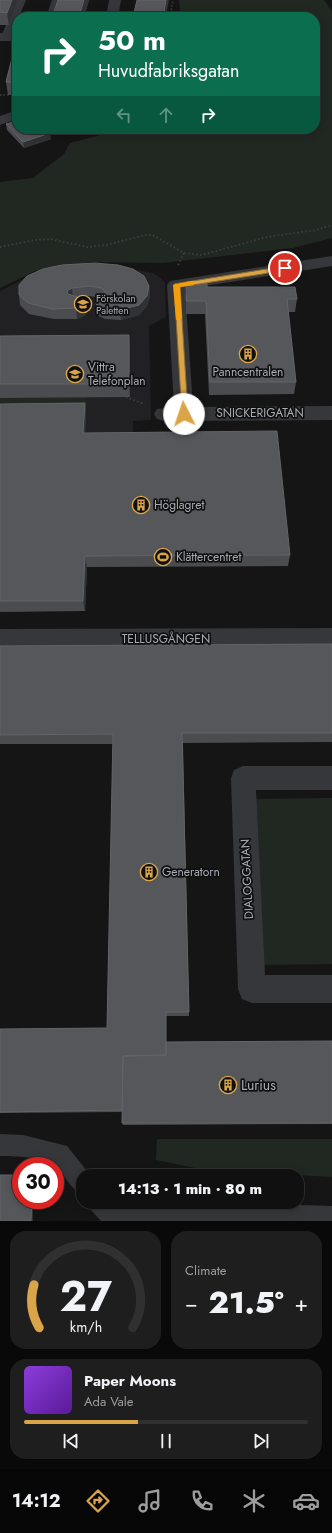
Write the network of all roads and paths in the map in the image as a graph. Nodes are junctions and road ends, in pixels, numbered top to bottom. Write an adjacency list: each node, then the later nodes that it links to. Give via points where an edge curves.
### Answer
1 (21, 0): 5 (lane)
2 (57, 0): 6 (lane)
3 (115, 0): 7 (street)
4 (173, 0): 8 (path)
5 (17, 12)
6 (53, 12)
7 (113, 12)
8 (171, 12)
9 (12, 26): 10 (lane)
10 (8, 37)
11 (12, 116): 12 (street)
12 (0, 120)
13 (332, 225): 14 (path, via 316,230 267,237 202,255 184,253 153,235 145,234 106,245 87,247 52,239)
14 (0, 246)
15 (332, 261): 19 (street, via 176,285)
16 (123, 397): 18 (path, via 130,397)
17 (332, 413): 19 (street, SNICKERIGATAN)
18 (164, 414): 19 (street, SNICKERIGATAN)
19 (184, 414)
20 (332, 638): 21 (street, TELLUSGÅNGEN)
21 (0, 639)
22 (332, 778): 23 (street, DIALOGGATAN, via 243,778 252,989)
23 (332, 990)
24 (0, 1145): 25 (lane, via 24,1146 59,1154)
25 (76, 1175)
26 (105, 1209): 27 (lane, via 107,1212)
27 (332, 1217)

